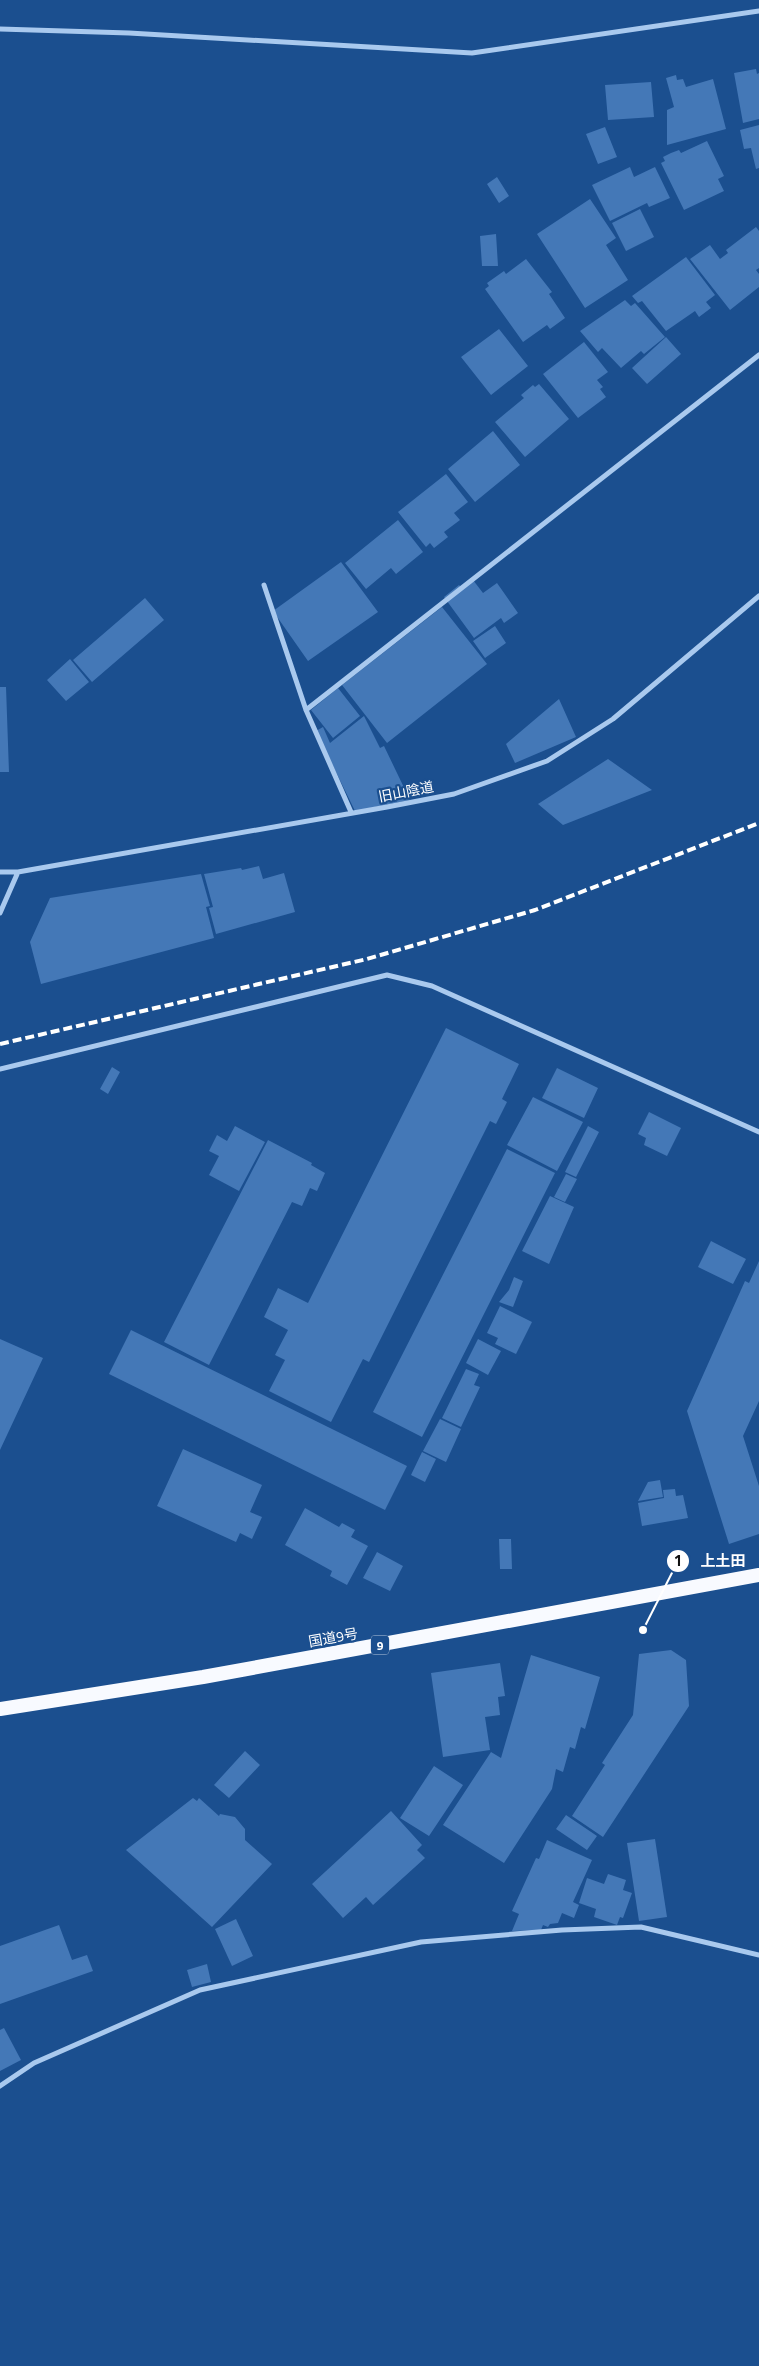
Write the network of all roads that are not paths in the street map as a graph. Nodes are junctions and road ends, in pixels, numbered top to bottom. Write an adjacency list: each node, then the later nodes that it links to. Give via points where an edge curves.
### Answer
1 (759, 11): 2 (street, via 472,52)
2 (0, 29)
3 (759, 355): 6 (street)
4 (264, 586): 6 (street)
5 (759, 596): 7 (street, 旧山陰道, via 613,719 547,761 454,794)
6 (306, 710): 7 (street)
7 (351, 812): 9 (street, 旧山陰道)
8 (0, 872): 9 (street, 旧山陰道)
9 (18, 872): 10 (street)
10 (0, 913)
11 (0, 1069): 12 (street, via 387,975 432,986)
12 (759, 1132)
13 (759, 1575): 14 (highway, 国道9号 / 9, via 203,1677)
14 (0, 1709)
15 (759, 1955): 16 (street, via 640,1927 421,1942 200,1990 34,2064)
16 (0, 2086)

